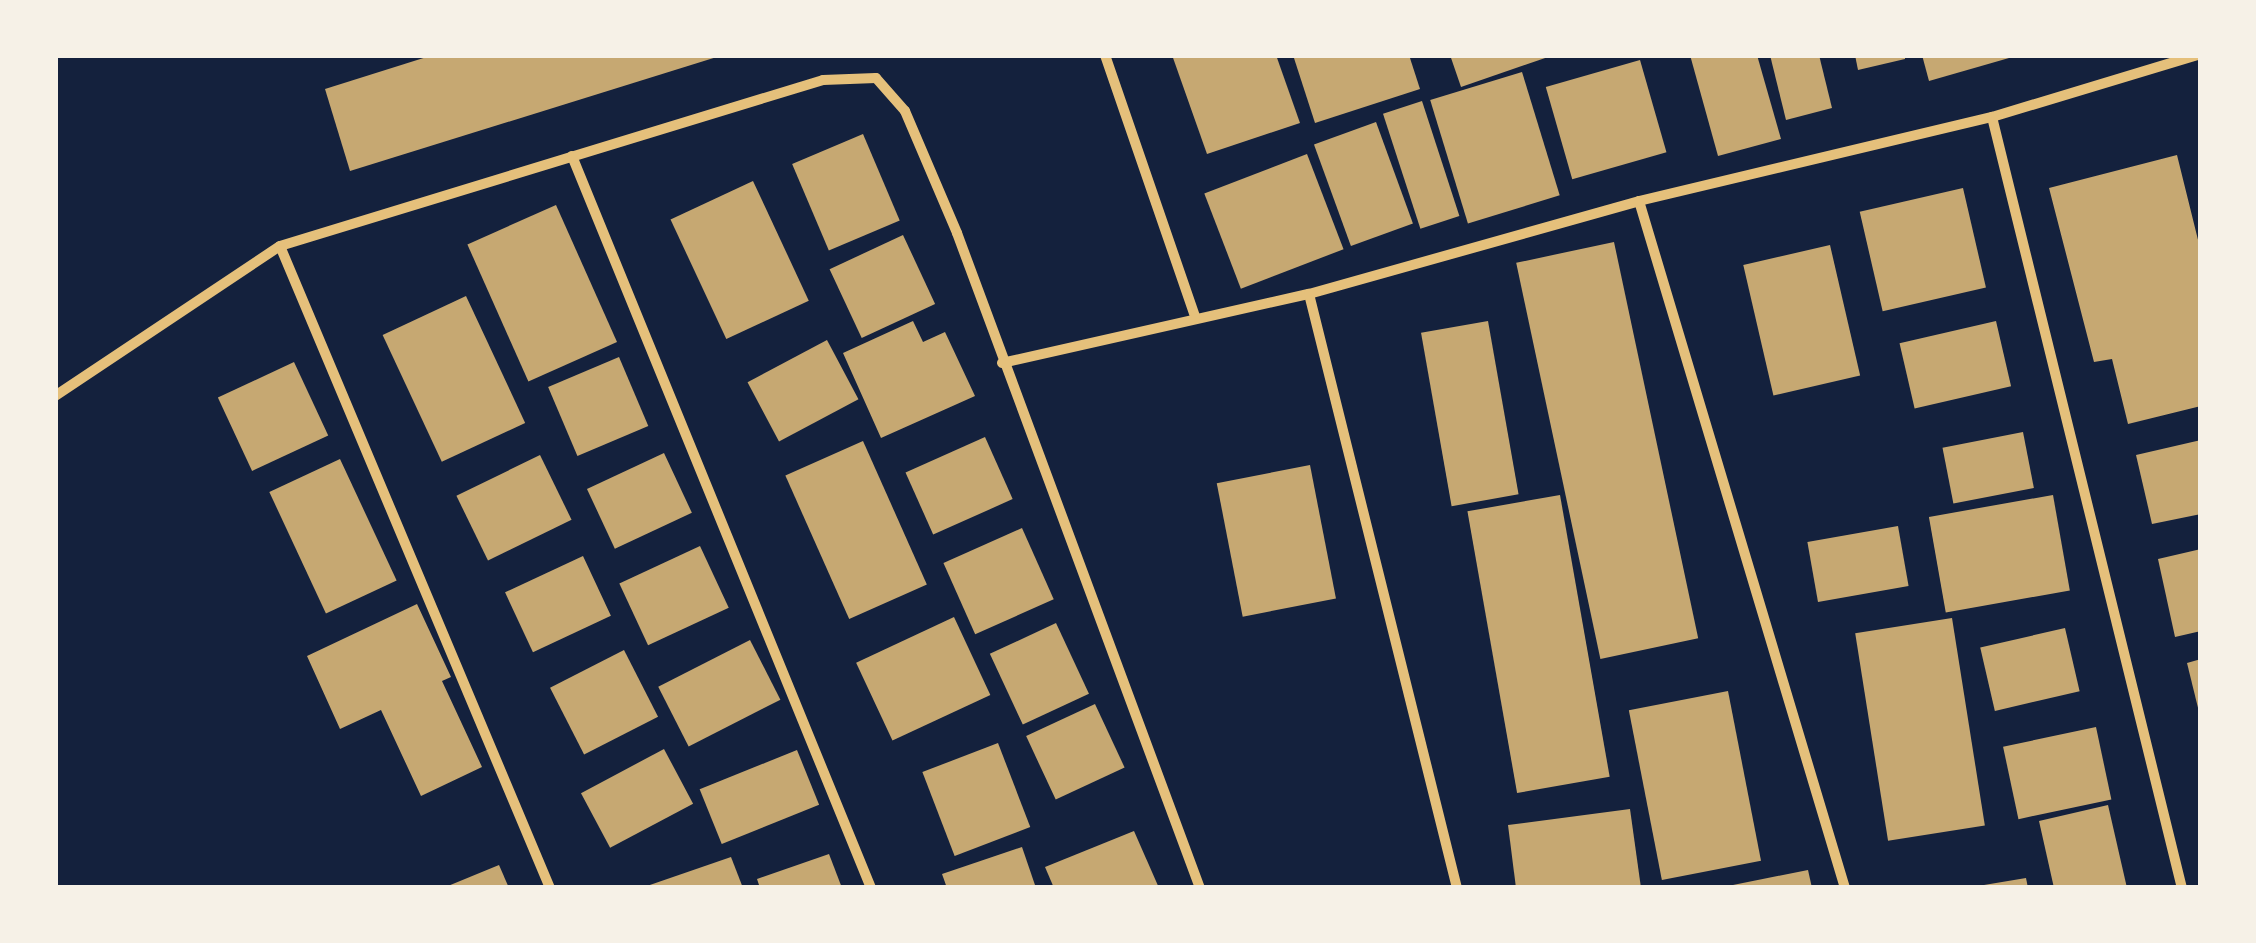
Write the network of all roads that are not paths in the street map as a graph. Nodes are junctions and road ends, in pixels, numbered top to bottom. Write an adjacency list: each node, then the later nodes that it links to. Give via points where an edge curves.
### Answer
1 (1105, 55): 8 (street)
2 (2197, 55): 3 (street)
3 (1992, 117): 5 (street); 16 (street)
4 (572, 156): 6 (street); 9 (street, via 823,80 876,78 905,112); 12 (street)
5 (1639, 202): 7 (street); 15 (street)
6 (280, 246): 10 (street); 11 (street)
7 (1309, 294): 8 (street); 14 (street)
8 (1194, 317): 9 (street)
9 (1002, 363): 13 (street)
10 (55, 396)
11 (550, 888)
12 (871, 888)
13 (1200, 888)
14 (1457, 888)
15 (1845, 888)
16 (2182, 888)

